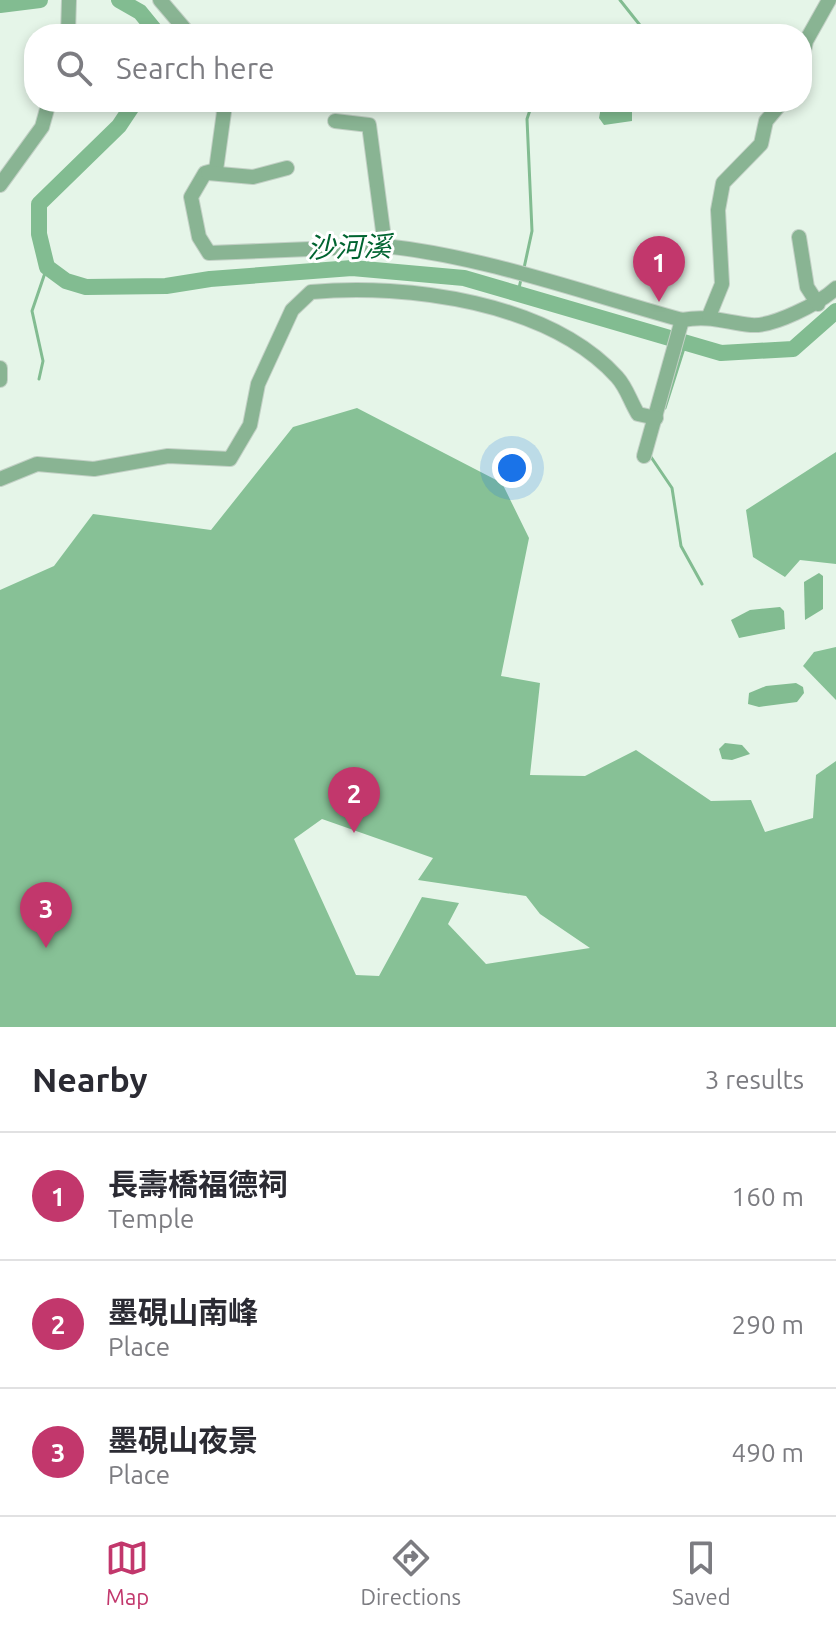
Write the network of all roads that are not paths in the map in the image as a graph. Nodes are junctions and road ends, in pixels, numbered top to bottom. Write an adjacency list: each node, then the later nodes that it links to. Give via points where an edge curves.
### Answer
1 (160, 0): 5 (street)
2 (829, 0): 6 (street)
3 (69, 4): 4 (street)
4 (68, 24)
5 (180, 24)
6 (812, 30)
7 (46, 112): 13 (street, via 42,127)
8 (224, 112): 12 (street, via 216,170)
9 (774, 112): 18 (street, via 761,144 723,183 718,210 722,284)
10 (335, 121): 15 (street, via 369,125)
11 (287, 168): 12 (street, via 253,177)
12 (205, 173): 15 (street, via 191,197 191,208 209,253)
13 (0, 185)
14 (799, 237): 17 (street, via 807,287)
15 (385, 246): 19 (street, via 470,260)
16 (836, 288): 17 (street)
17 (818, 304): 18 (street, via 755,325)
18 (709, 316): 19 (street)
19 (681, 326): 22 (street)
20 (0, 368): 21 (street)
21 (0, 380)
22 (656, 418): 23 (street); 24 (street, via 638,414 614,374 571,337 552,329 456,298 416,291 321,291 311,292 292,310 258,384 250,425 230,459 168,456 94,469 37,464)
23 (644, 456)
24 (0, 479)

